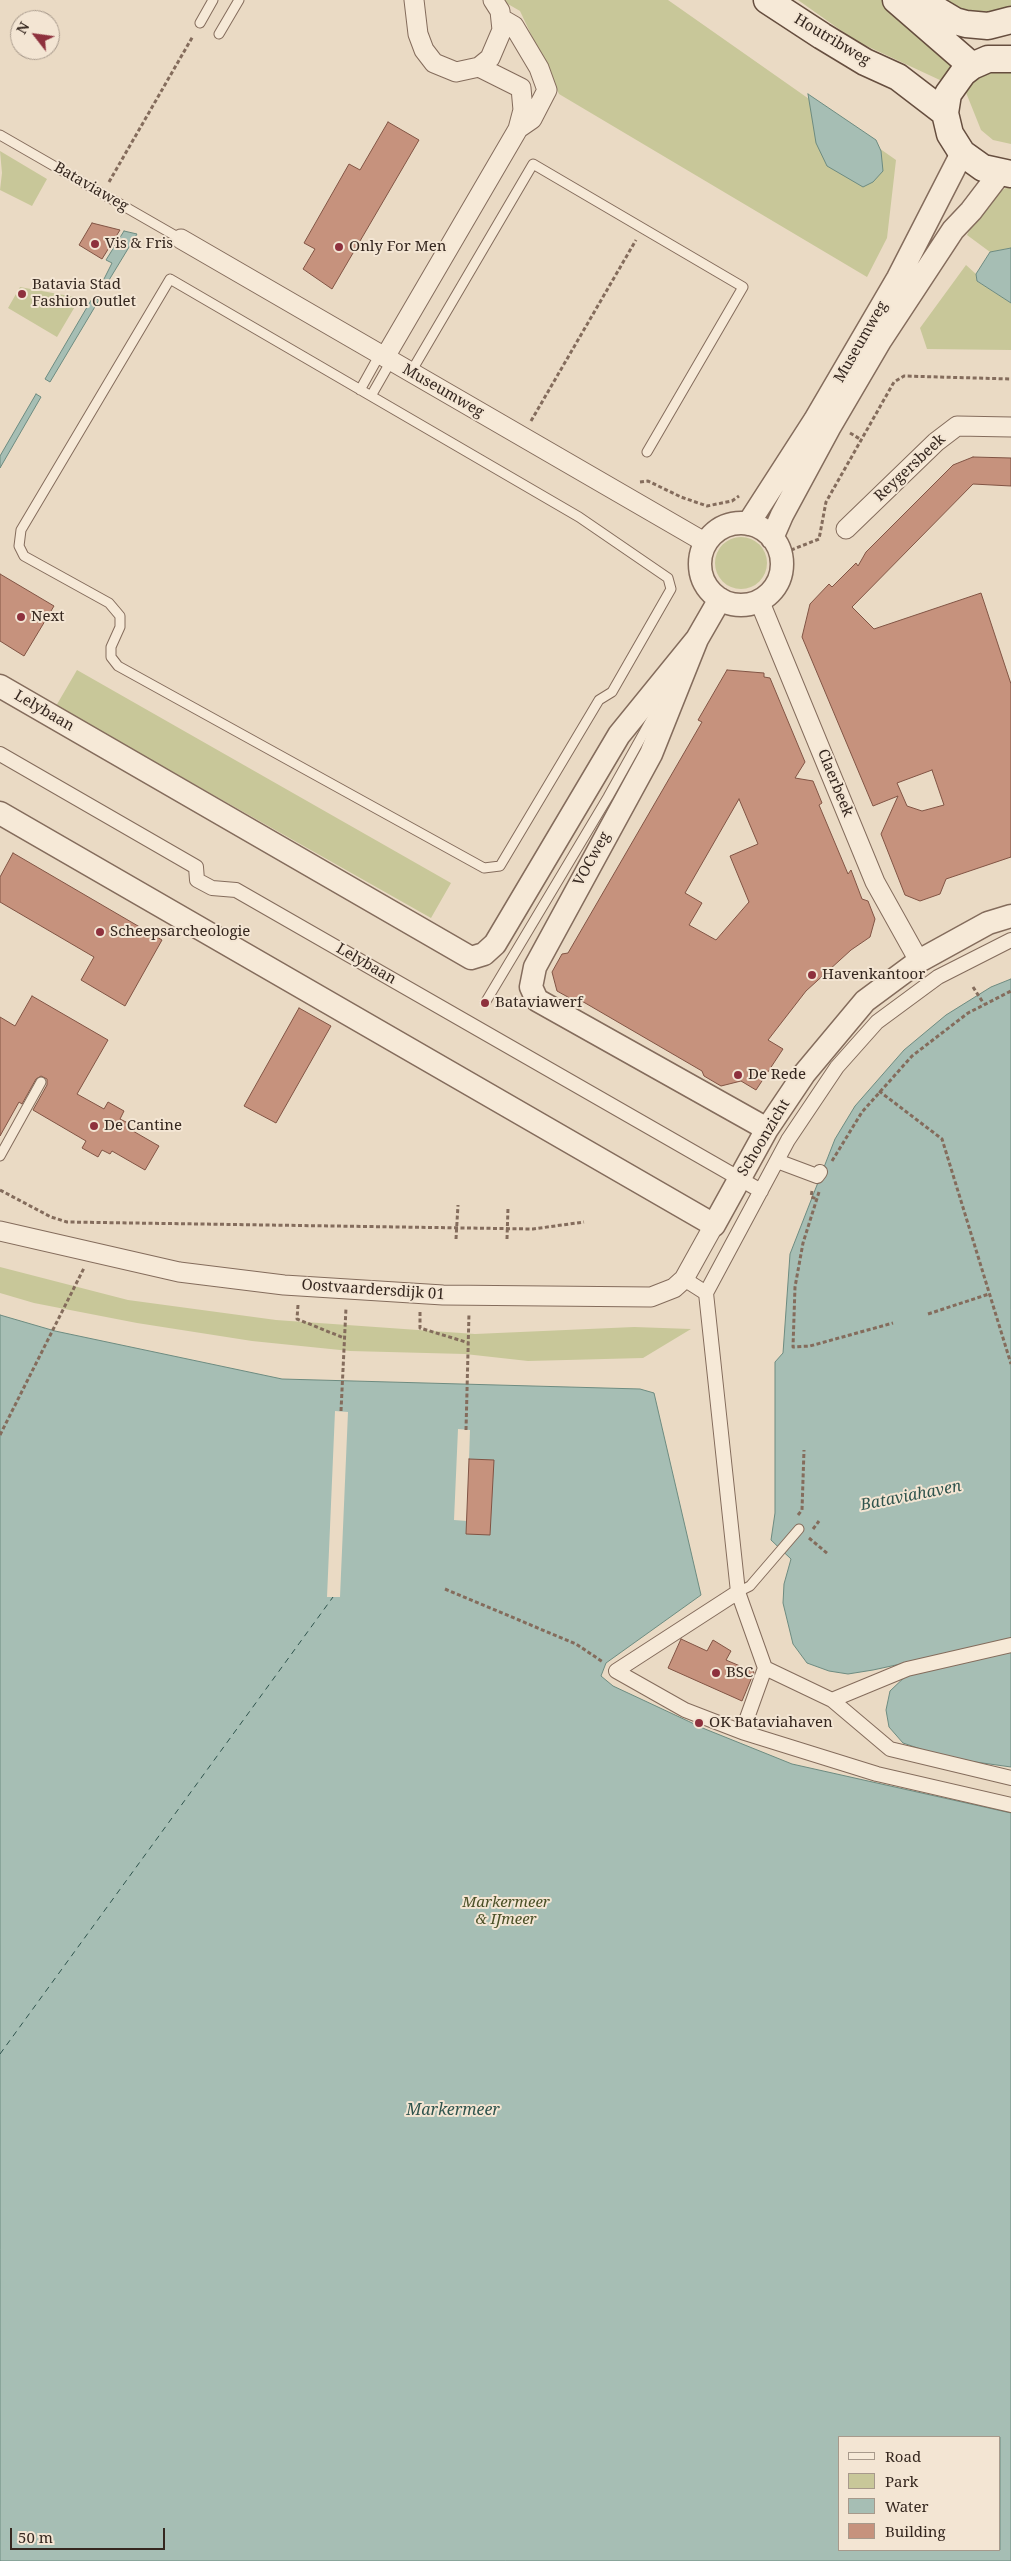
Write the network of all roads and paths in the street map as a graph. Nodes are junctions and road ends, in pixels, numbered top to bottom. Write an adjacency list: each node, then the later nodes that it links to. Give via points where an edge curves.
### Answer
1 (213, 0): 10 (lane)
2 (239, 0): 11 (lane)
3 (414, 0): 14 (street, via 418,34 434,63 456,72)
4 (493, 0): 8 (street)
5 (767, 0): 15 (main road, Houtribweg, via 866,62)
6 (896, 0): 13 (main road)
7 (920, 0): 9 (main road, via 966,24 988,26)
8 (502, 19): 14 (street, via 502,30 490,58); 16 (street, via 514,26 539,68 547,90 532,119)
9 (1011, 20)
10 (200, 23): 20 (path)
11 (220, 34)
12 (1011, 59): 13 (main road, via 988,59)
13 (972, 66): 15 (main road, via 957,79)
14 (479, 67): 16 (street, via 521,88 523,110)
15 (947, 104): 18 (main road, via 950,134); 19 (main road, Houtribweg, via 962,111 972,139)
16 (518, 129): 23 (street)
17 (0, 134): 20 (lane, Bataviaweg)
18 (962, 153): 19 (main road); 35 (street, Museumweg, via 898,278 815,420)
19 (1000, 165): 38 (street, Museumweg, via 961,204 952,230 858,379 782,515)
20 (102, 193): 22 (lane, Bataviaweg)
21 (643, 229): 24 (lane, via 533,164); 30 (path); 32 (lane, via 742,287)
22 (181, 238): 23 (street, Museumweg)
23 (385, 357): 24 (street, Museumweg); 26 (lane); 27 (lane)
24 (411, 372): 30 (street, Museumweg)
25 (1011, 379): 31 (path, via 904,376 894,382)
26 (360, 390): 27 (lane); 27 (lane, via 170,279 21,530 19,546 24,556 110,603 120,616 120,627 111,647 111,657 118,666 484,868 500,866 599,700 612,692 617,684 671,589 668,578 579,517)
27 (371, 396)
28 (1011, 427): 36 (street, Reygersbeek, via 957,426)
29 (848, 431): 31 (path)
30 (521, 436): 33 (street, Museumweg)
31 (860, 439): 38 (path, via 826,502 819,539)
32 (647, 452)
33 (606, 486): 34 (path, via 648,481 707,506 732,501); 37 (street, Museumweg)
34 (744, 493)
35 (748, 524): 37 (street, via 723,527); 38 (street, via 761,529)
36 (846, 528)
37 (706, 543): 39 (street, via 701,571 709,590)
38 (776, 546): 40 (street, via 781,566 779,578 769,593)
39 (720, 599): 40 (street, via 739,604); 41 (street, VOCweg)
40 (759, 600): 49 (street, Claerbeek, via 875,882)
41 (697, 639): 43 (street, VOCweg); 43 (street, VOCweg)
42 (0, 686): 48 (street, Lelybaan, via 457,951 471,958)
43 (646, 727): 48 (street, VOCweg, via 614,744 495,944); 52 (lane); 56 (street, VOCweg, via 651,754 535,967 530,986 537,1000)
44 (0, 754): 59 (street, Lelybaan, via 196,867 197,880 212,888 236,890)
45 (0, 813): 67 (street)
46 (1011, 916): 49 (street, Schoonzicht, via 988,923)
47 (1011, 940): 58 (street, via 938,977 877,1022 837,1067 788,1140)
48 (479, 957)
49 (919, 961): 56 (street, Schoonzicht, via 866,1002 804,1074)
50 (972, 987): 53 (path)
51 (1011, 990): 53 (path)
52 (485, 1003)
53 (984, 1004): 55 (path, via 912,1056)
54 (41, 1082): 57 (lane)
55 (879, 1091): 60 (path); 78 (path, via 942,1139)
56 (767, 1129): 59 (street, Schoonzicht)
57 (0, 1156)
58 (778, 1162): 60 (street); 62 (street)
59 (740, 1179): 62 (street); 67 (street, Schoonzicht)
60 (819, 1180): 63 (path); 63 (path, via 810,1197)
61 (0, 1190): 68 (path, via 67,1222)
62 (762, 1191): 76 (street)
63 (817, 1199): 81 (path, via 803,1243 795,1287 793,1347 810,1346)
64 (458, 1205): 68 (path)
65 (508, 1208): 69 (path)
66 (584, 1222): 69 (path, via 533,1230)
67 (714, 1226): 73 (street, Oostvaardersdijk 01)
68 (457, 1228): 69 (path); 71 (path)
69 (508, 1229): 72 (path)
70 (0, 1231): 75 (street, Oostvaardersdijk 01, via 179,1272)
71 (456, 1239)
72 (507, 1239)
73 (684, 1279): 76 (street); 77 (street, Oostvaardersdijk 01, via 674,1288 651,1297)
74 (76, 1285): 88 (path)
75 (298, 1286): 77 (street, Oostvaardersdijk 01); 83 (path, via 297,1319)
76 (706, 1292): 95 (street)
77 (420, 1294): 84 (path, via 420,1328)
78 (990, 1294): 79 (path); 85 (path)
79 (928, 1314)
80 (345, 1322): 83 (path)
81 (893, 1323)
82 (469, 1328): 84 (path)
83 (344, 1338): 86 (path)
84 (469, 1343): 87 (path)
85 (1011, 1364)
86 (341, 1411)
87 (466, 1430)
88 (0, 1435)
89 (804, 1450): 90 (path)
90 (802, 1510)
91 (799, 1530): 95 (lane, via 750,1586)
92 (807, 1536): 93 (path)
93 (828, 1554)
94 (445, 1589): 98 (path, via 576,1644)
95 (738, 1592): 97 (street); 98 (street)
96 (1011, 1645): 99 (street, via 907,1669)
97 (765, 1668): 99 (street); 100 (street)
98 (616, 1671): 100 (street, via 685,1710)
99 (832, 1700): 101 (street, via 890,1749)
100 (742, 1732): 102 (street, via 877,1774)
101 (1011, 1778)
102 (1011, 1805)

